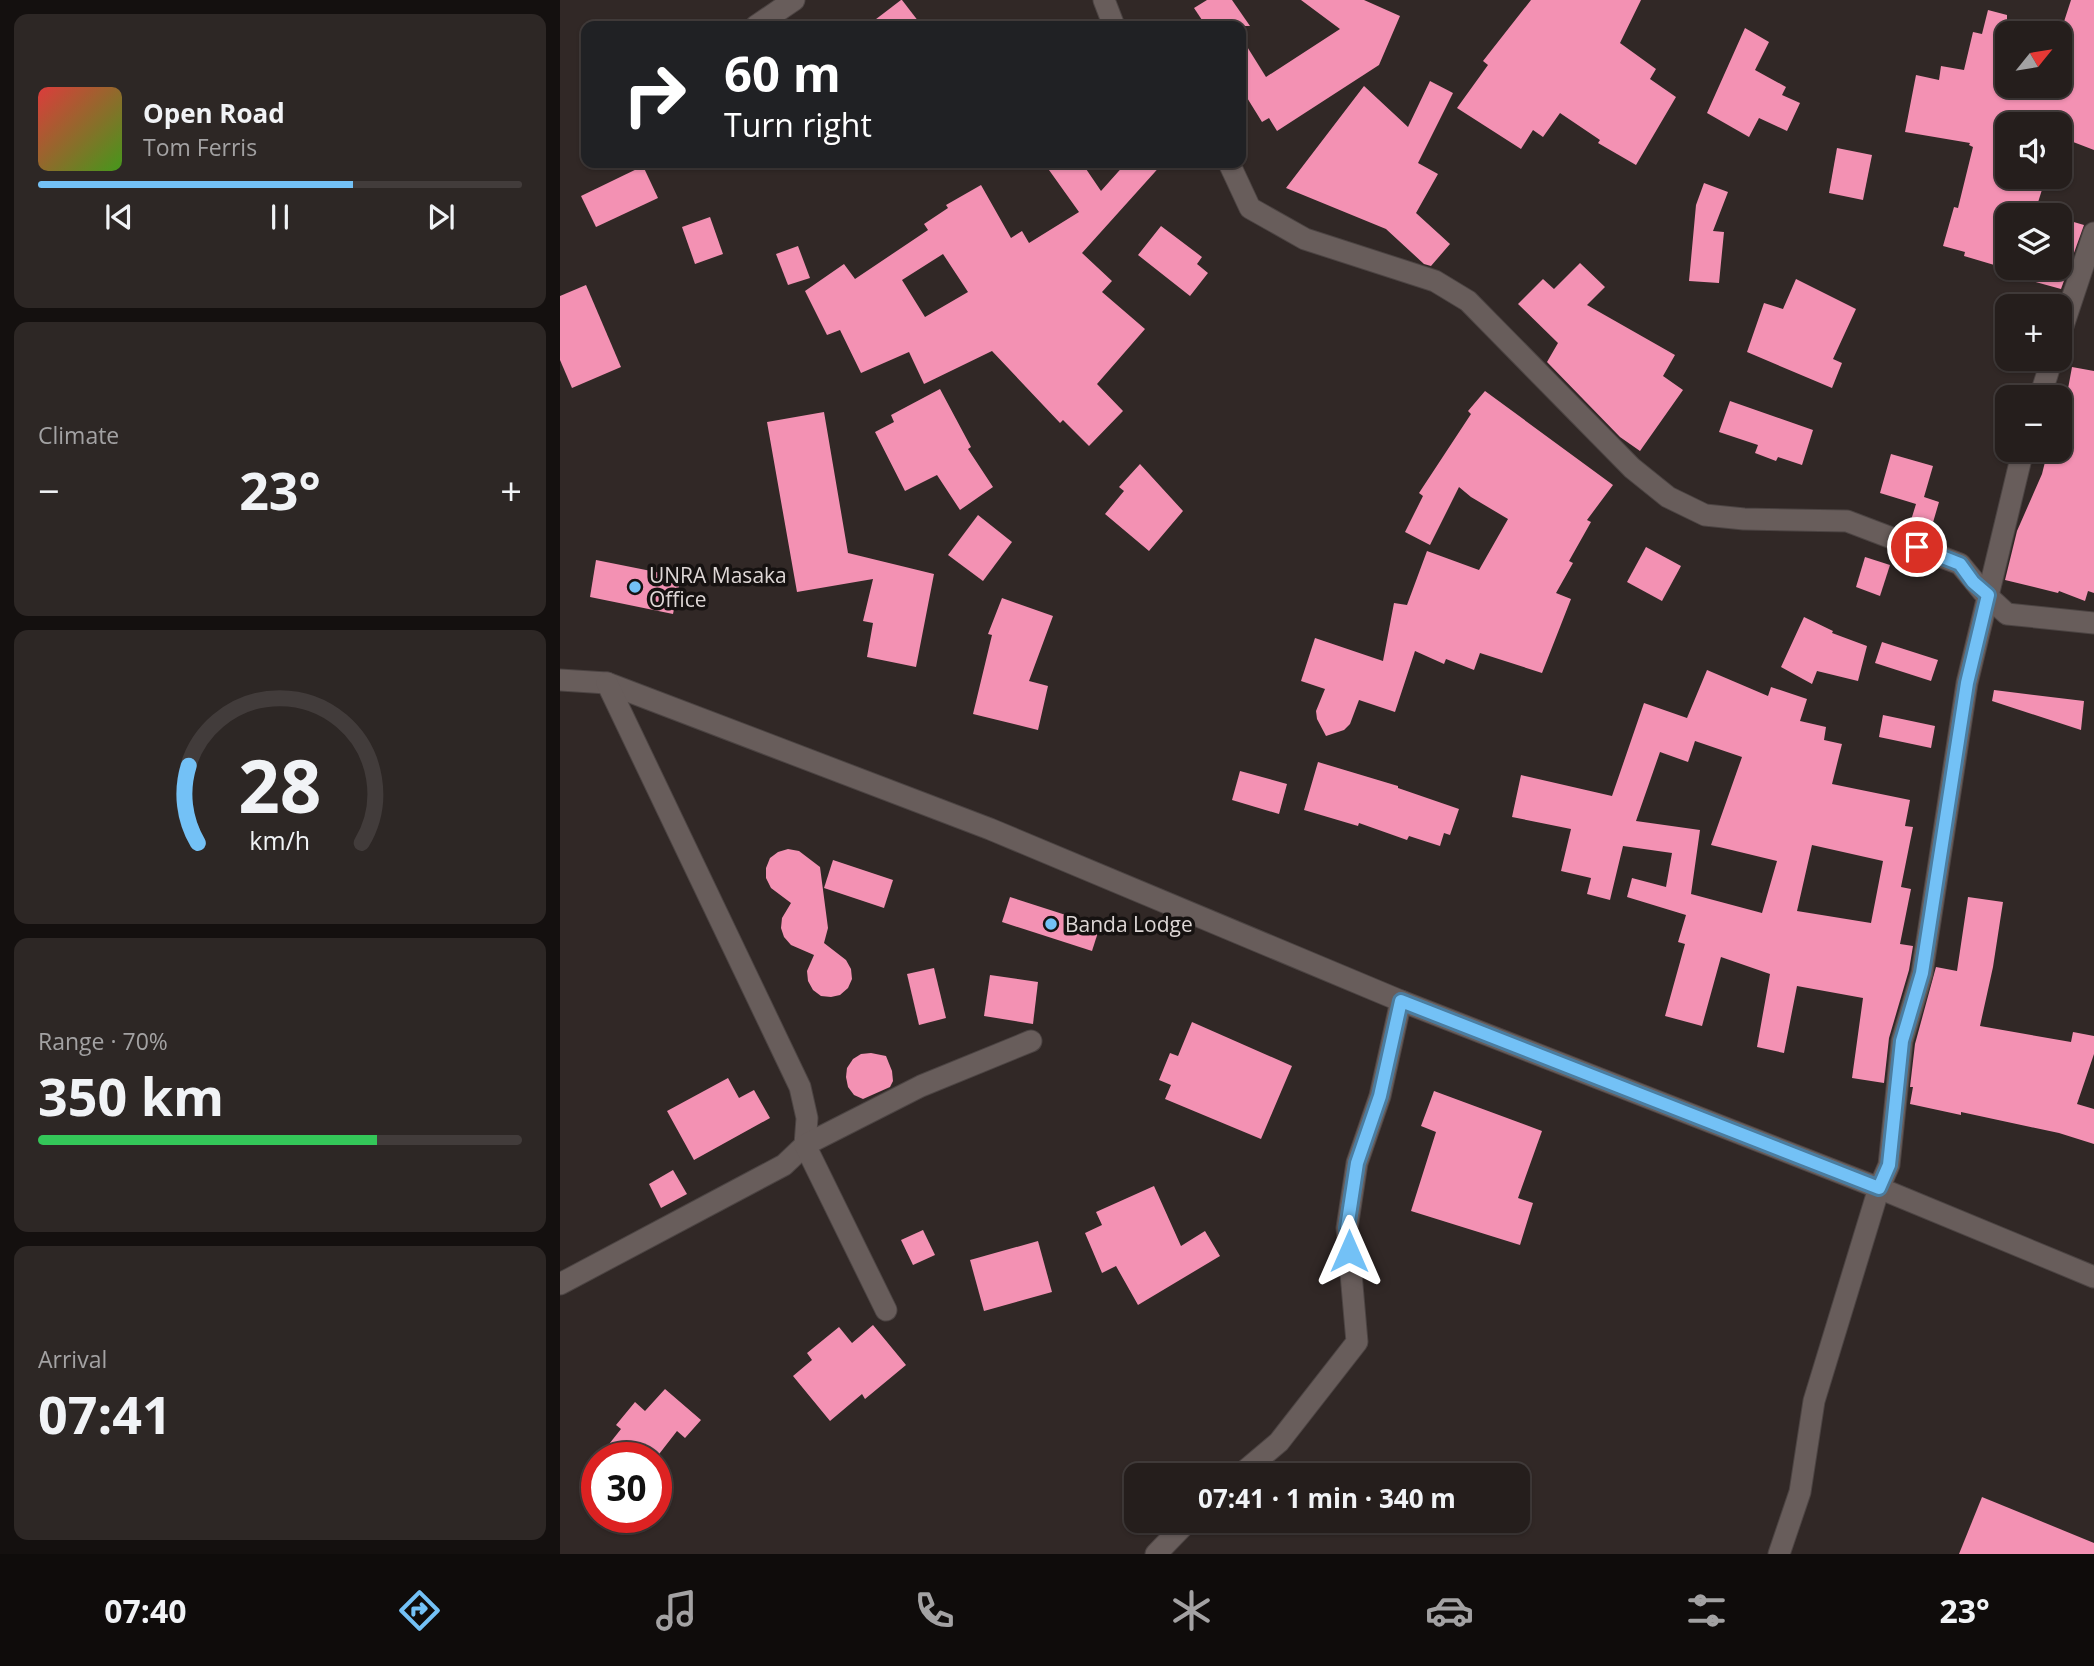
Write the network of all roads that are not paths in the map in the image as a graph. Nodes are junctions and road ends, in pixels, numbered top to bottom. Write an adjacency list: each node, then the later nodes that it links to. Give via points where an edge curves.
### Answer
1 (794, 0): 3 (street)
2 (1104, 0): 4 (street)
3 (763, 21)
4 (1112, 21)
5 (1231, 168): 9 (street, via 1250,208 1305,239 1435,281 1468,301 1632,468 1668,497 1705,516 1847,520 1960,564)
6 (2094, 233): 7 (street)
7 (2072, 299)
8 (2020, 462): 9 (street)
9 (1988, 595): 10 (street, via 2007,614); 16 (street, via 1967,683 1922,973 1902,1041 1889,1165)
10 (2094, 623)
11 (560, 680): 12 (street)
12 (607, 683): 13 (street, via 990,829); 15 (street, via 800,1087 807,1118)
13 (1401, 1001): 16 (street); 20 (street, via 1380,1096 1357,1163 1347,1228 1357,1342 1279,1442)
14 (1031, 1041): 15 (street, via 921,1086)
15 (805, 1145): 18 (street, via 784,1165); 19 (street)
16 (1879, 1188): 17 (street); 23 (street, via 1814,1401 1800,1492)
17 (2094, 1277)
18 (560, 1284)
19 (886, 1310)
20 (1254, 1463)
21 (1176, 1533): 22 (street)
22 (1156, 1554)
23 (1779, 1554)

